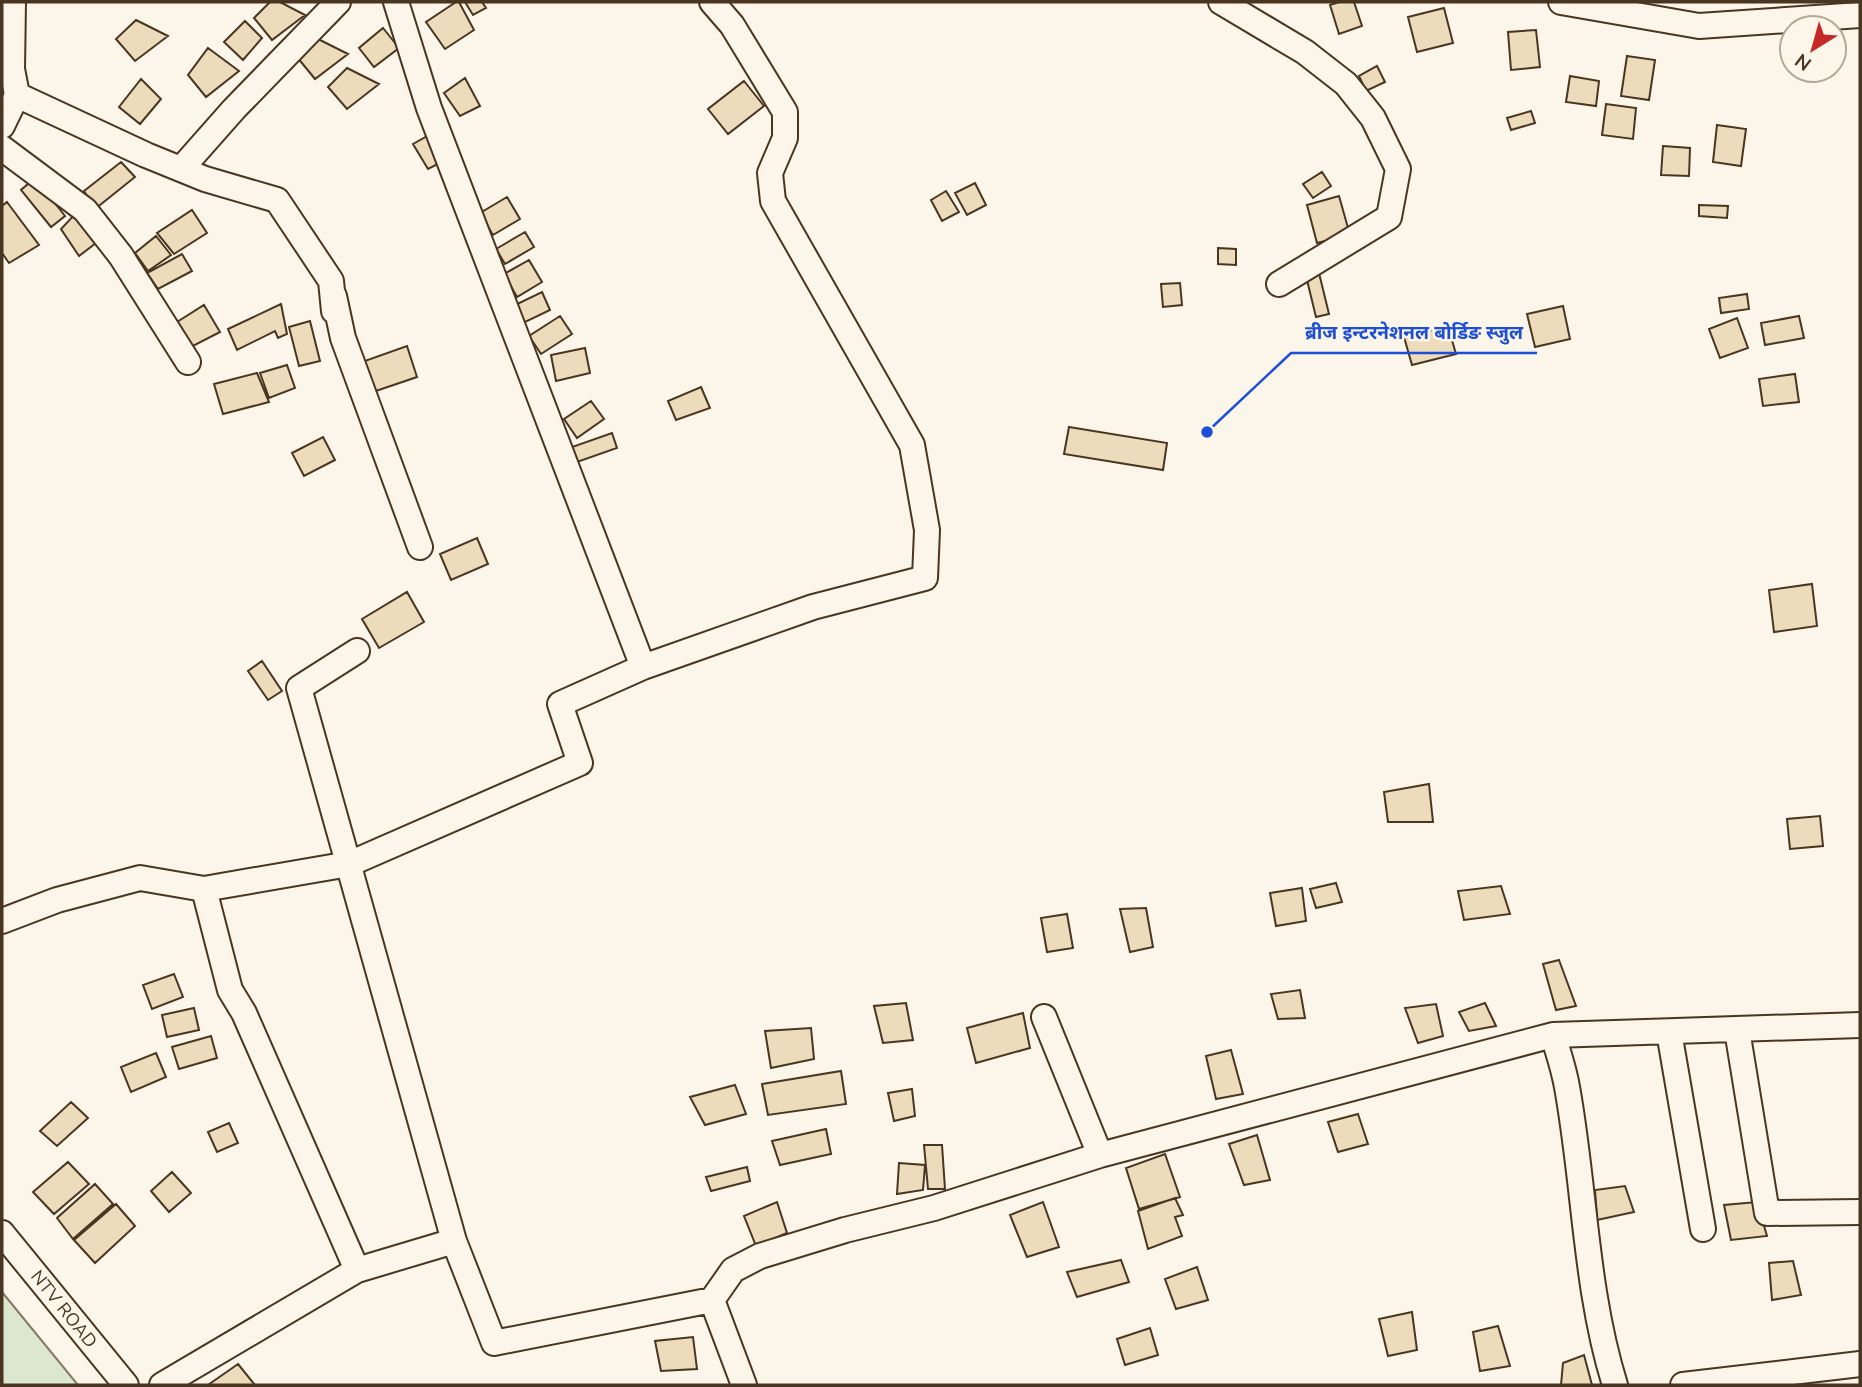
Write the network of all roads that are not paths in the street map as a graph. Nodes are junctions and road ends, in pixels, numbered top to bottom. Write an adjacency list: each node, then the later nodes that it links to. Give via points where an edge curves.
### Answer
1 (13, 2): 8 (street, via 12,69)
2 (338, 2): 11 (street)
3 (396, 2): 18 (street, via 429,108)
4 (712, 2): 18 (street, via 732,25 785,112 785,138 770,173 773,201 912,445 927,530 925,578 813,607)
5 (1221, 2): 13 (street, via 1305,52 1346,84 1373,118 1398,169 1389,217)
6 (1561, 2): 7 (street, via 1699,26)
7 (1860, 15)
8 (17, 95): 9 (street); 11 (street)
9 (2, 125)
10 (2, 148): 15 (street, via 85,210 121,256)
11 (181, 169): 12 (street, via 277,200)
12 (331, 281): 14 (street); 16 (street, via 343,338)
13 (1279, 284)
14 (334, 311)
15 (188, 362)
16 (420, 547)
17 (357, 651): 19 (street, via 299,688)
18 (643, 667): 19 (street, via 560,705 580,764)
19 (349, 864): 20 (street); 31 (street)
20 (204, 889): 21 (street, via 140,878 57,900); 32 (street, via 230,990)
21 (2, 921)
22 (1044, 1017): 27 (street)
23 (1860, 1025): 24 (street)
24 (1737, 1030): 25 (street); 28 (street, via 1767,1213)
25 (1669, 1032): 26 (street); 29 (street)
26 (1553, 1035): 27 (street); 38 (street, via 1567,1086 1591,1269)
27 (1100, 1155): 33 (street, via 934,1208 760,1256 733,1270)
28 (1860, 1212)
29 (1703, 1229)
30 (2, 1233): 35 (street, NTV ROAD)
31 (454, 1241): 32 (street); 33 (street, via 494,1343)
32 (357, 1270): 36 (street)
33 (712, 1300): 37 (street)
34 (1860, 1364): 39 (street)
35 (127, 1385)
36 (162, 1385)
37 (744, 1385)
38 (1615, 1385)
39 (1683, 1385)

